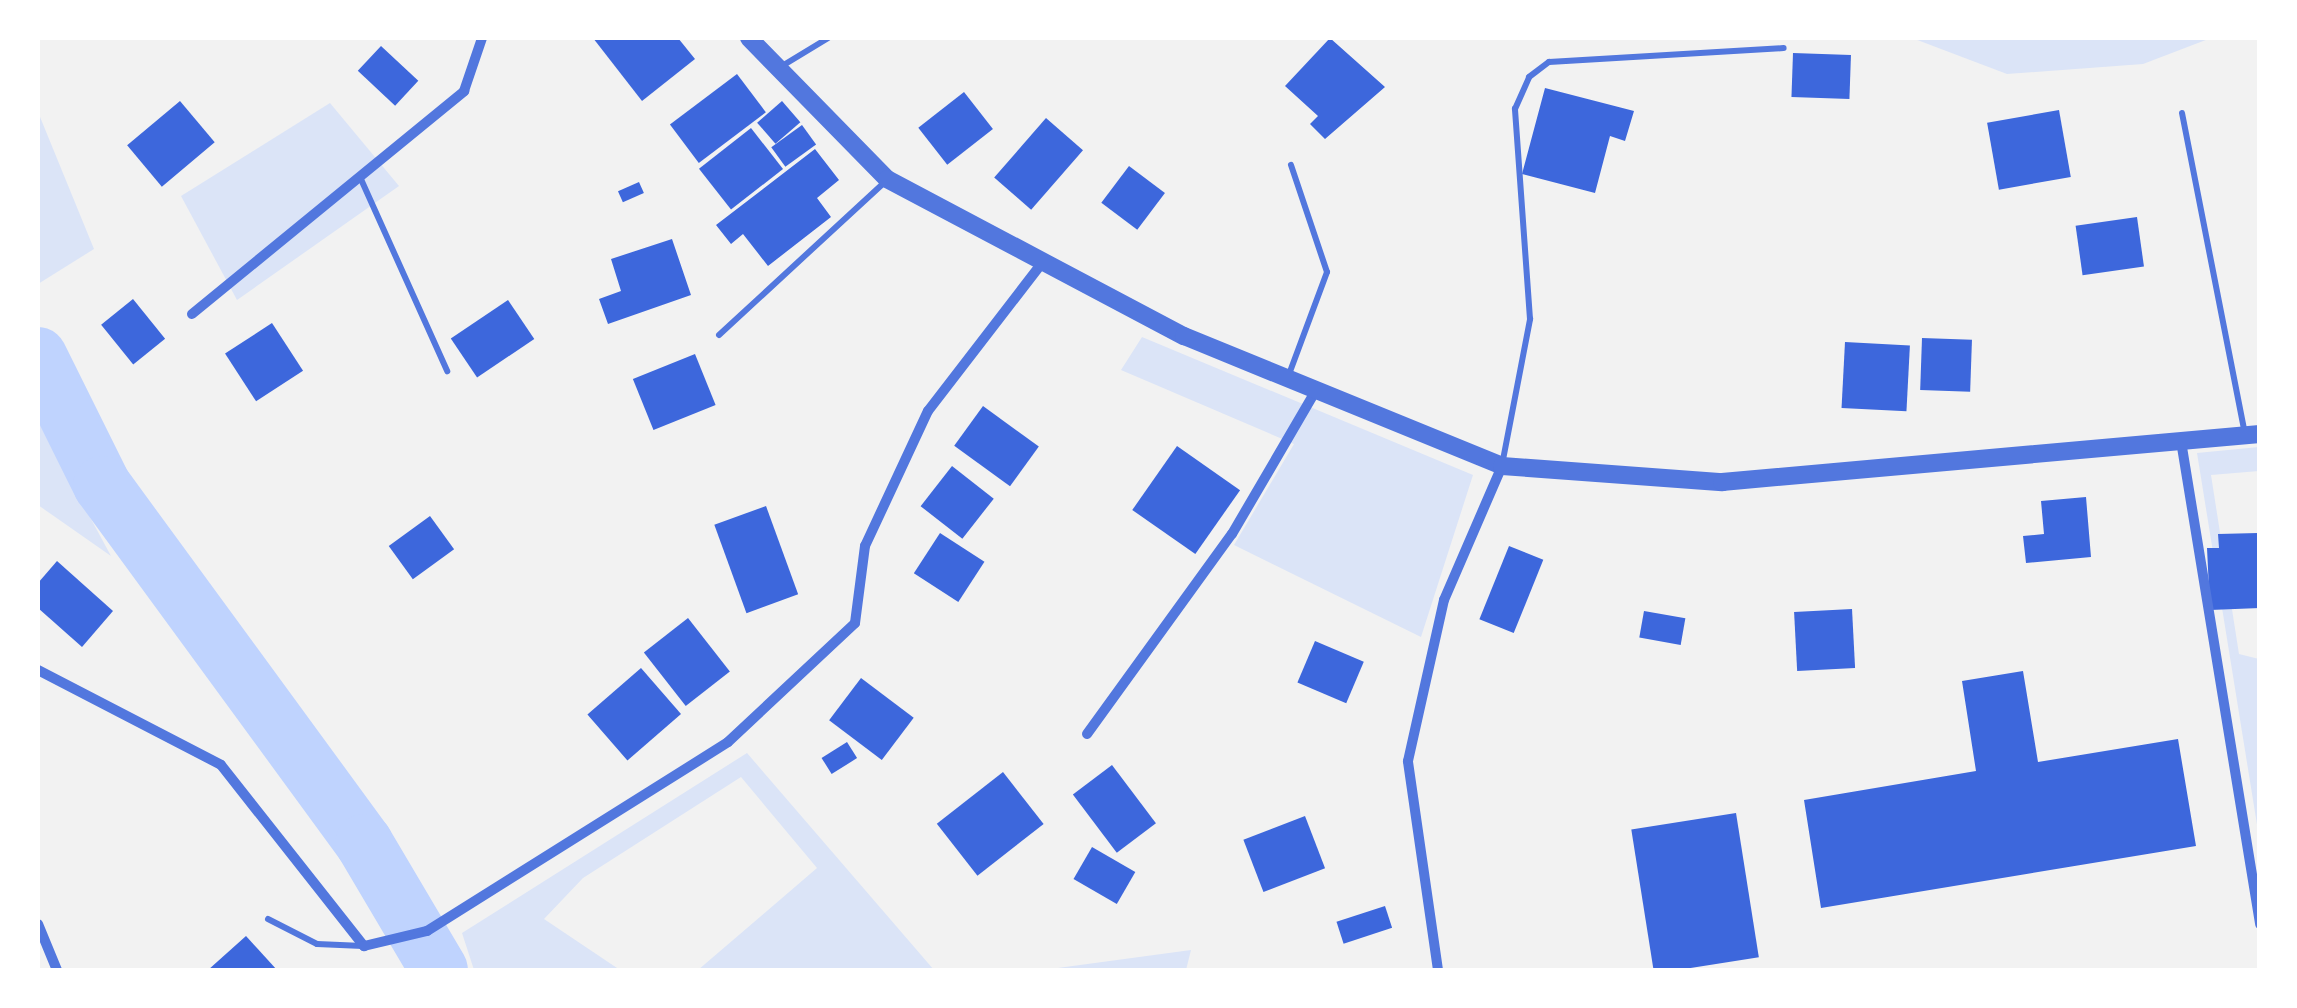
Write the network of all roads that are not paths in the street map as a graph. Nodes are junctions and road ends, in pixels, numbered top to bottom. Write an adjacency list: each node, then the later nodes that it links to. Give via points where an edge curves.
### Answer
1 (482, 38): 8 (street, via 464,91)
2 (749, 38): 5 (street)
3 (828, 38): 5 (lane)
4 (1784, 48): 18 (lane, via 1549,62 1530,77 1514,109 1530,319)
5 (776, 68): 9 (street)
6 (2182, 113): 16 (lane)
7 (1291, 165): 14 (lane, via 1327,272)
8 (360, 176): 11 (street); 13 (lane)
9 (888, 179): 10 (street); 12 (lane)
10 (1042, 263): 14 (street); 24 (street, via 928,411 866,546 855,623 728,742 427,931)
11 (192, 314)
12 (719, 335)
13 (447, 370)
14 (1288, 378): 15 (street)
15 (1316, 390): 18 (street); 20 (street, via 1232,534)
16 (2252, 435): 17 (street)
17 (2181, 442): 18 (street, via 1722,482); 23 (street)
18 (1502, 466): 26 (street, via 1444,600 1408,762)
19 (38, 670): 24 (street, via 221,766)
20 (1088, 734)
21 (268, 918): 24 (lane, via 317,944)
22 (38, 924): 25 (street)
23 (2260, 925)
24 (364, 946)
25 (57, 970)
26 (1438, 970)

